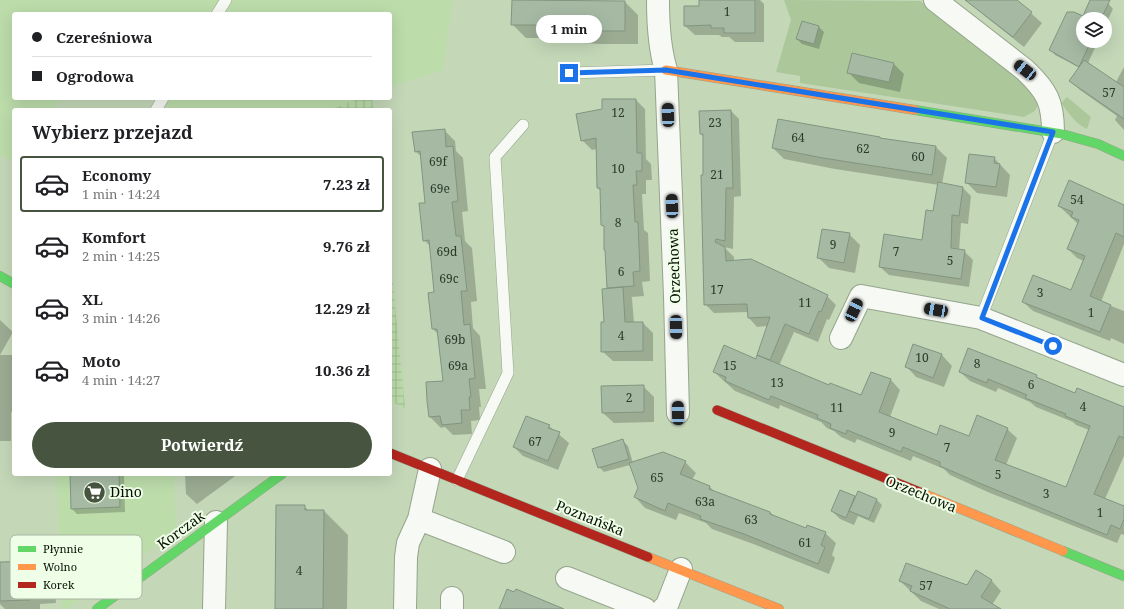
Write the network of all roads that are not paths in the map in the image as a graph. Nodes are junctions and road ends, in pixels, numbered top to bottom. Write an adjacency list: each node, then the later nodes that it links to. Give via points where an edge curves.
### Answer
1 (219, 0): 5 (lane)
2 (226, 0): 6 (lane)
3 (658, 0): 7 (street, Orzechowa, via 659,40)
4 (935, 0): 10 (street, via 1038,82 1051,107)
5 (218, 12)
6 (219, 12)
7 (666, 70): 8 (lane); 10 (street); 18 (street, Orzechowa)
8 (569, 73)
9 (523, 125): 22 (lane, via 494,157 508,373)
10 (1053, 132): 11 (street, via 1099,144); 14 (lane)
11 (1124, 156)
12 (0, 276): 13 (street)
13 (12, 283)
14 (982, 318): 15 (street, via 861,296); 16 (street)
15 (841, 338)
16 (1124, 375)
17 (718, 410): 28 (street, Orzechowa)
18 (678, 413)
19 (392, 454): 20 (street, Poznańska)
20 (430, 469): 22 (street, Poznańska); 23 (street)
21 (279, 476): 24 (street, Korczak)
22 (457, 480): 26 (street, Poznańska)
23 (419, 519): 25 (street); 33 (street, via 408,543)
24 (216, 522): 27 (street, Korczak); 32 (street)
25 (504, 552)
26 (681, 569): 35 (street); 36 (street, Poznańska)
27 (142, 576)
28 (1124, 576)
29 (567, 578): 34 (street)
30 (111, 599): 31 (street, Korczak)
31 (97, 609)
32 (214, 609)
33 (405, 609)
34 (645, 609)
35 (663, 609)
36 (779, 609)

